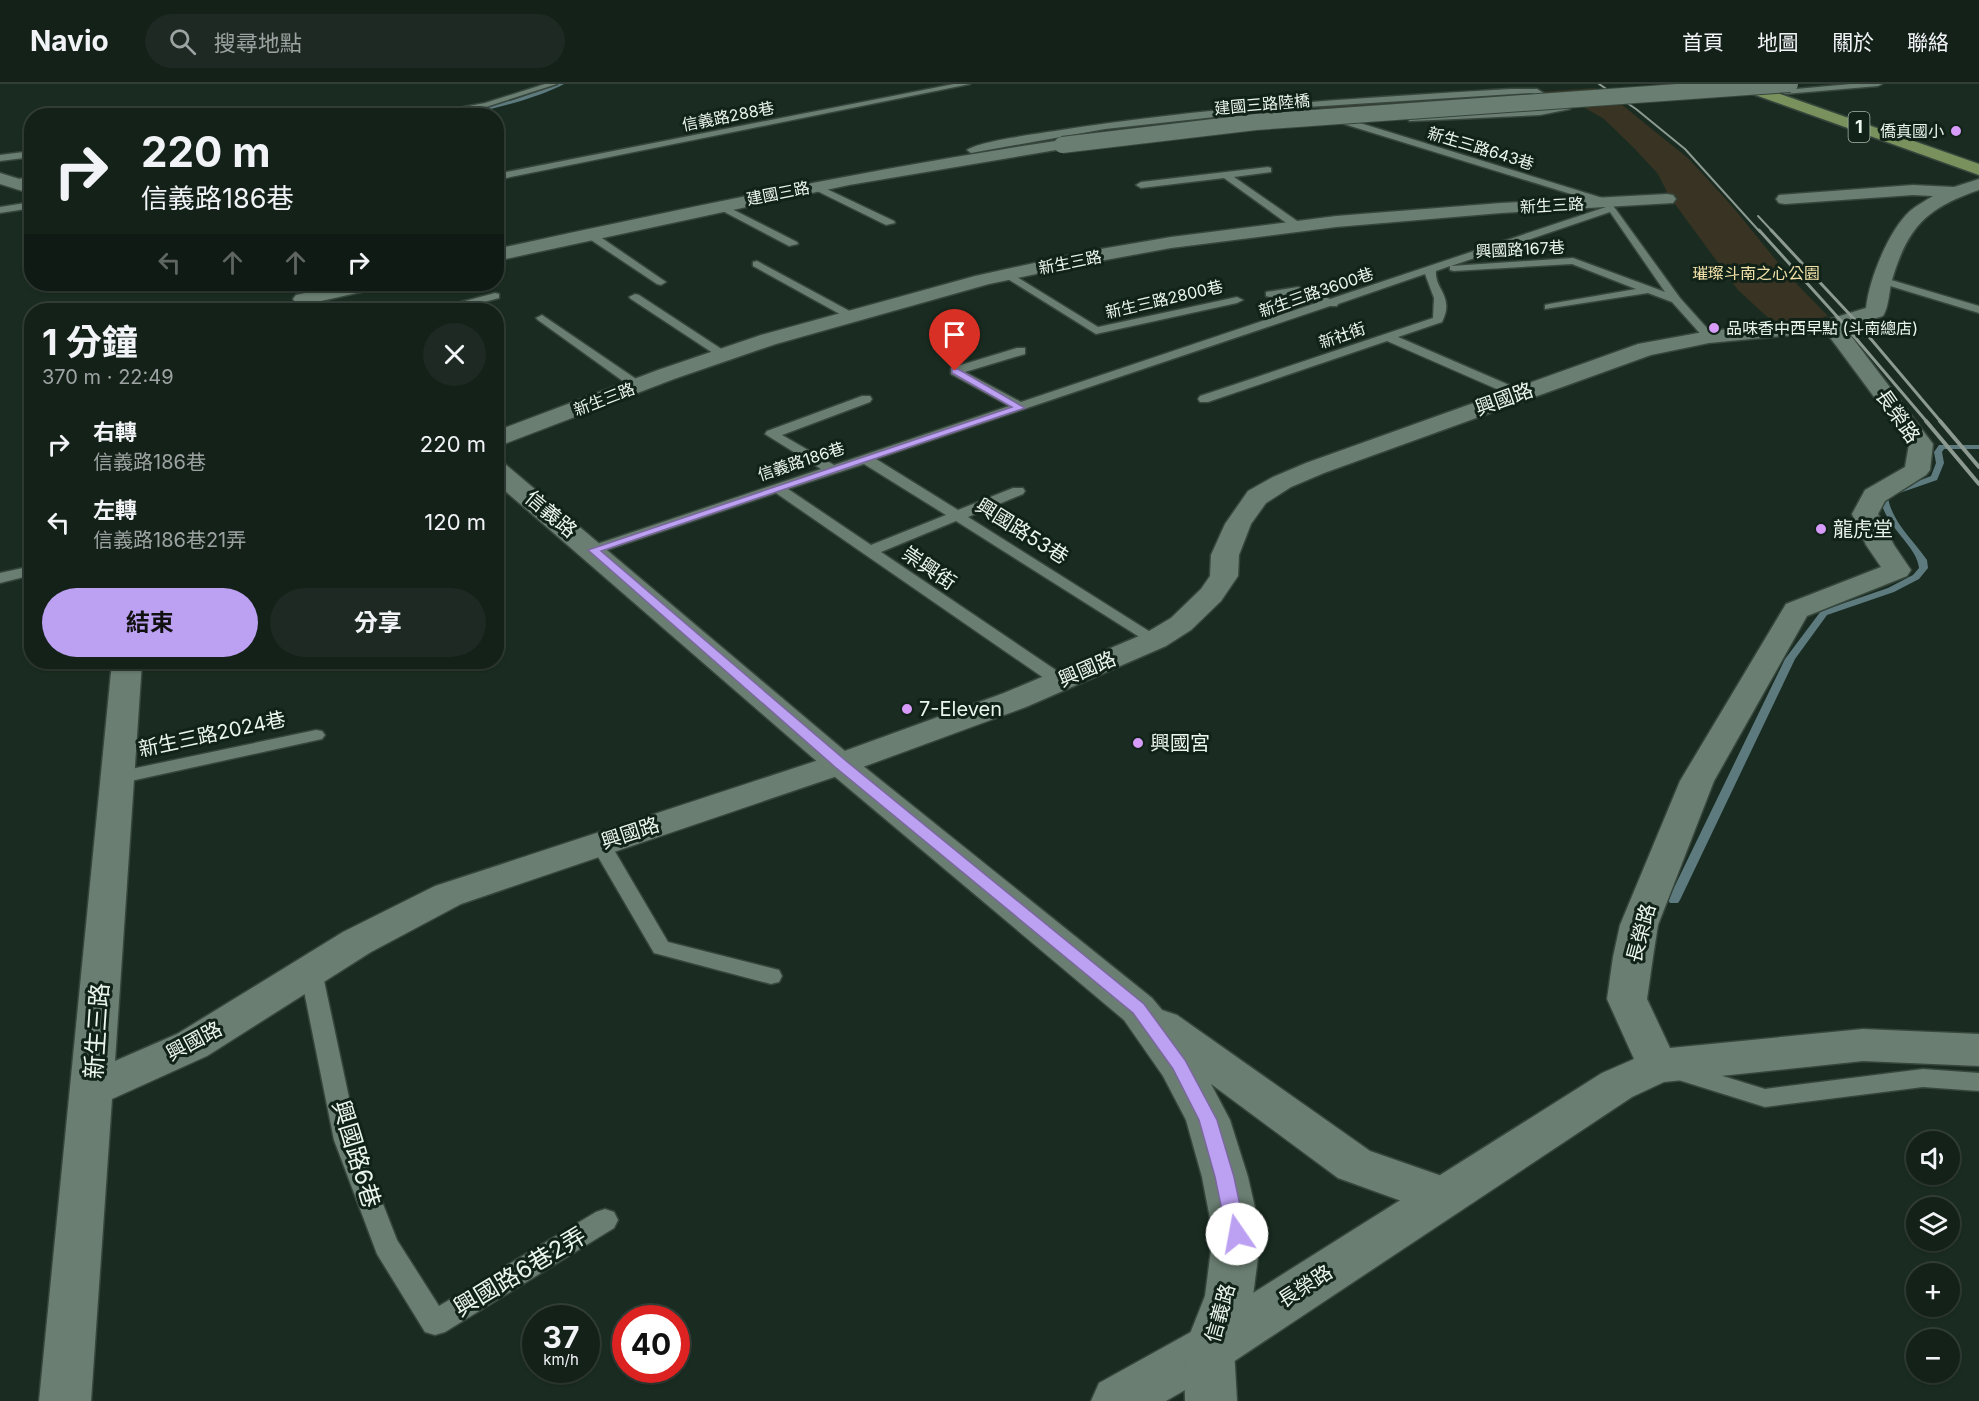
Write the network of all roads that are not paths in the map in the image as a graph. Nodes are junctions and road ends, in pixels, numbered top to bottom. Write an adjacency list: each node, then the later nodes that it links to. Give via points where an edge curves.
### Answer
1 (553, 84): 8 (lane)
2 (966, 84): 18 (lane, 信義路288巷)
3 (1719, 84): 10 (street, 建國三路陸橋, via 1247,116)
4 (1738, 84): 17 (main road, 1)
5 (1762, 84): 7 (main road, 1)
6 (1878, 84): 7 (lane)
7 (1788, 88): 10 (street, 建國三路陸橋, bridge, via 1256,122); 15 (main road, 1)
8 (468, 108)
9 (1347, 122): 11 (lane, via 1566,109 1534,91 1511,91 1223,110 1049,133); 12 (lane); 29 (lane, 新生三路643巷)
10 (1053, 142): 11 (street, 建國三路); 12 (street, 建國三路)
11 (971, 150): 35 (street, 建國三路, via 756,187)
12 (993, 154): 24 (street, 建國三路)
13 (24, 155): 14 (lane)
14 (0, 158)
15 (1979, 160)
16 (1268, 170): 19 (lane)
17 (1979, 170)
18 (504, 175)
19 (1226, 175): 22 (lane); 33 (lane)
20 (24, 179): 21 (lane)
21 (6, 180): 23 (street)
22 (1141, 185)
23 (24, 186)
24 (814, 186): 28 (street, 建國三路); 32 (lane)
25 (1966, 188): 27 (street); 41 (street, 興國路, via 1914,216)
26 (1667, 199): 29 (street, 新生三路)
27 (1785, 199)
28 (718, 205): 34 (street, 建國三路); 36 (lane)
29 (1609, 205): 33 (street, 新生三路, via 1445,211); 39 (lane, 新生三路3600巷); 50 (lane)
30 (24, 206): 31 (lane)
31 (0, 210)
32 (890, 223)
33 (1296, 225): 40 (street, 新生三路, via 1142,248)
34 (590, 234): 37 (street, 建國三路); 42 (lane)
35 (504, 241)
36 (793, 244)
37 (504, 253)
38 (757, 264): 55 (lane)
39 (1431, 269): 43 (lane, 興國路167巷, via 1573,261); 52 (lane, 新生三路3600巷); 58 (lane, 新社街, via 1430,277 1441,293 1438,320)
40 (1007, 274): 49 (lane, 新生三路2800巷, via 1096,331); 55 (street, 新生三路)
41 (1881, 280): 54 (lane); 57 (street, 興國路, via 1876,312)
42 (661, 282)
43 (1650, 290): 50 (lane, 興國路167巷); 53 (lane)
44 (329, 291): 46 (street)
45 (1270, 294): 52 (lane, via 1298,290)
46 (305, 295)
47 (495, 296): 51 (lane)
48 (635, 297): 61 (lane)
49 (1237, 300)
50 (1676, 300): 59 (lane)
51 (469, 303)
52 (1333, 304): 66 (lane, 新生三路3600巷)
53 (1549, 307)
54 (1979, 310)
55 (851, 316): 61 (street, 新生三路)
56 (542, 318): 62 (lane)
57 (1832, 325): 59 (street, 興國路); 89 (street, 長榮路, via 1922,444 1917,470 1874,496 1864,514 1897,570 1796,610 1697,781 1639,925 1627,999)
58 (1387, 337): 63 (lane); 65 (lane, 新社街)
59 (1709, 337): 63 (street, 興國路, via 1646,349)
60 (1021, 351): 66 (lane, via 955,371)
61 (723, 354): 62 (street, 新生三路)
62 (638, 386): 67 (street, 新生三路)
63 (1519, 394): 78 (street, 興國路, via 1315,468 1257,497 1238,524 1226,555 1224,576 1211,595 1181,624)
64 (866, 399): 69 (lane, via 772,434)
65 (1204, 399)
66 (1020, 408): 68 (lane, 信義路186巷)
67 (504, 437)
68 (866, 459): 69 (lane, 信義路186巷); 73 (lane, 興國路53巷)
69 (833, 470): 71 (lane, 信義路186巷)
70 (504, 476): 74 (street, 信義路)
71 (777, 489): 74 (lane, 信義路186巷); 75 (lane, 崇興街)
72 (1018, 491): 73 (lane)
73 (958, 515): 75 (lane); 78 (lane, 興國路53巷)
74 (593, 550): 82 (street, 信義路)
75 (867, 552): 80 (lane, 崇興街)
76 (24, 572): 77 (lane)
77 (0, 579)
78 (1155, 640): 80 (street, 興國路)
79 (126, 669): 83 (street, 新生三路)
80 (1060, 681): 82 (street, 興國路)
81 (316, 735): 83 (lane, 新生三路2024巷)
82 (840, 764): 84 (street, 興國路); 87 (street, 信義路)
83 (117, 778): 91 (street, 新生三路)
84 (600, 843): 85 (street, 興國路, via 448,895 357,942); 86 (lane, via 661,948)
85 (311, 971): 91 (street, 興國路, via 192,1045); 94 (lane, 興國路6巷, via 346,1140 386,1246)
86 (771, 976)
87 (1138, 1009): 92 (street, via 1354,1166); 95 (street, 信義路, via 1179,1065 1208,1120 1237,1234 1229,1296)
88 (1979, 1050): 89 (street, via 1863,1045)
89 (1658, 1066): 90 (lane, via 1765,1098 1923,1078); 92 (street, 長榮路, via 1617,1085)
90 (1979, 1082)
91 (92, 1089): 96 (street, 新生三路)
92 (1443, 1196): 95 (street, 長榮路)
93 (605, 1220): 94 (lane, 興國路6巷2弄)
94 (435, 1323)
95 (1209, 1349): 97 (street, 長榮路); 98 (street, 信義路)
96 (65, 1401)
97 (1117, 1401)
98 (1211, 1401)

